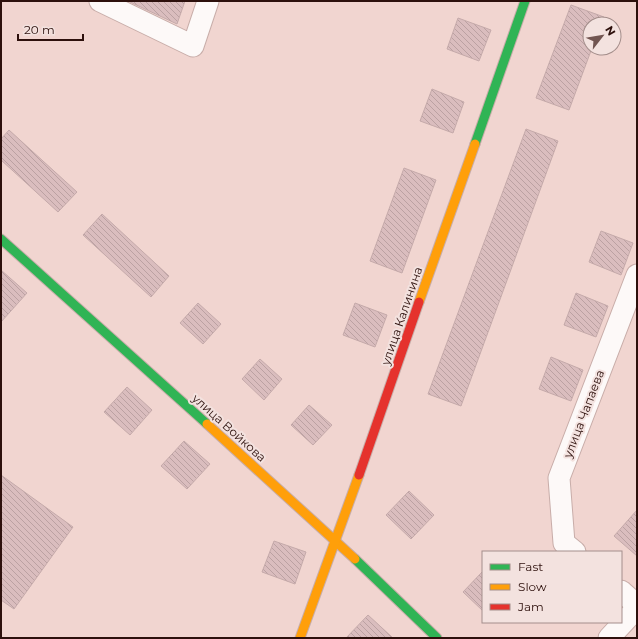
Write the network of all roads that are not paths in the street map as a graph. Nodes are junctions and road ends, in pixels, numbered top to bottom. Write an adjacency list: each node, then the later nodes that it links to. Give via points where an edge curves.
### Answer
1 (100, 1): 2 (street, via 193,46)
2 (208, 1)
3 (525, 1): 6 (street, улица Калинина)
4 (1, 239): 6 (street, улица Войкова)
5 (637, 275): 7 (street, улица Чапаева, via 559,478 564,542)
6 (336, 540): 11 (street, улица Калинина); 12 (street, улица Войкова)
7 (574, 551)
8 (622, 592): 9 (street)
9 (637, 605)
10 (637, 608): 13 (street)
11 (300, 638)
12 (437, 638)
13 (609, 638)

